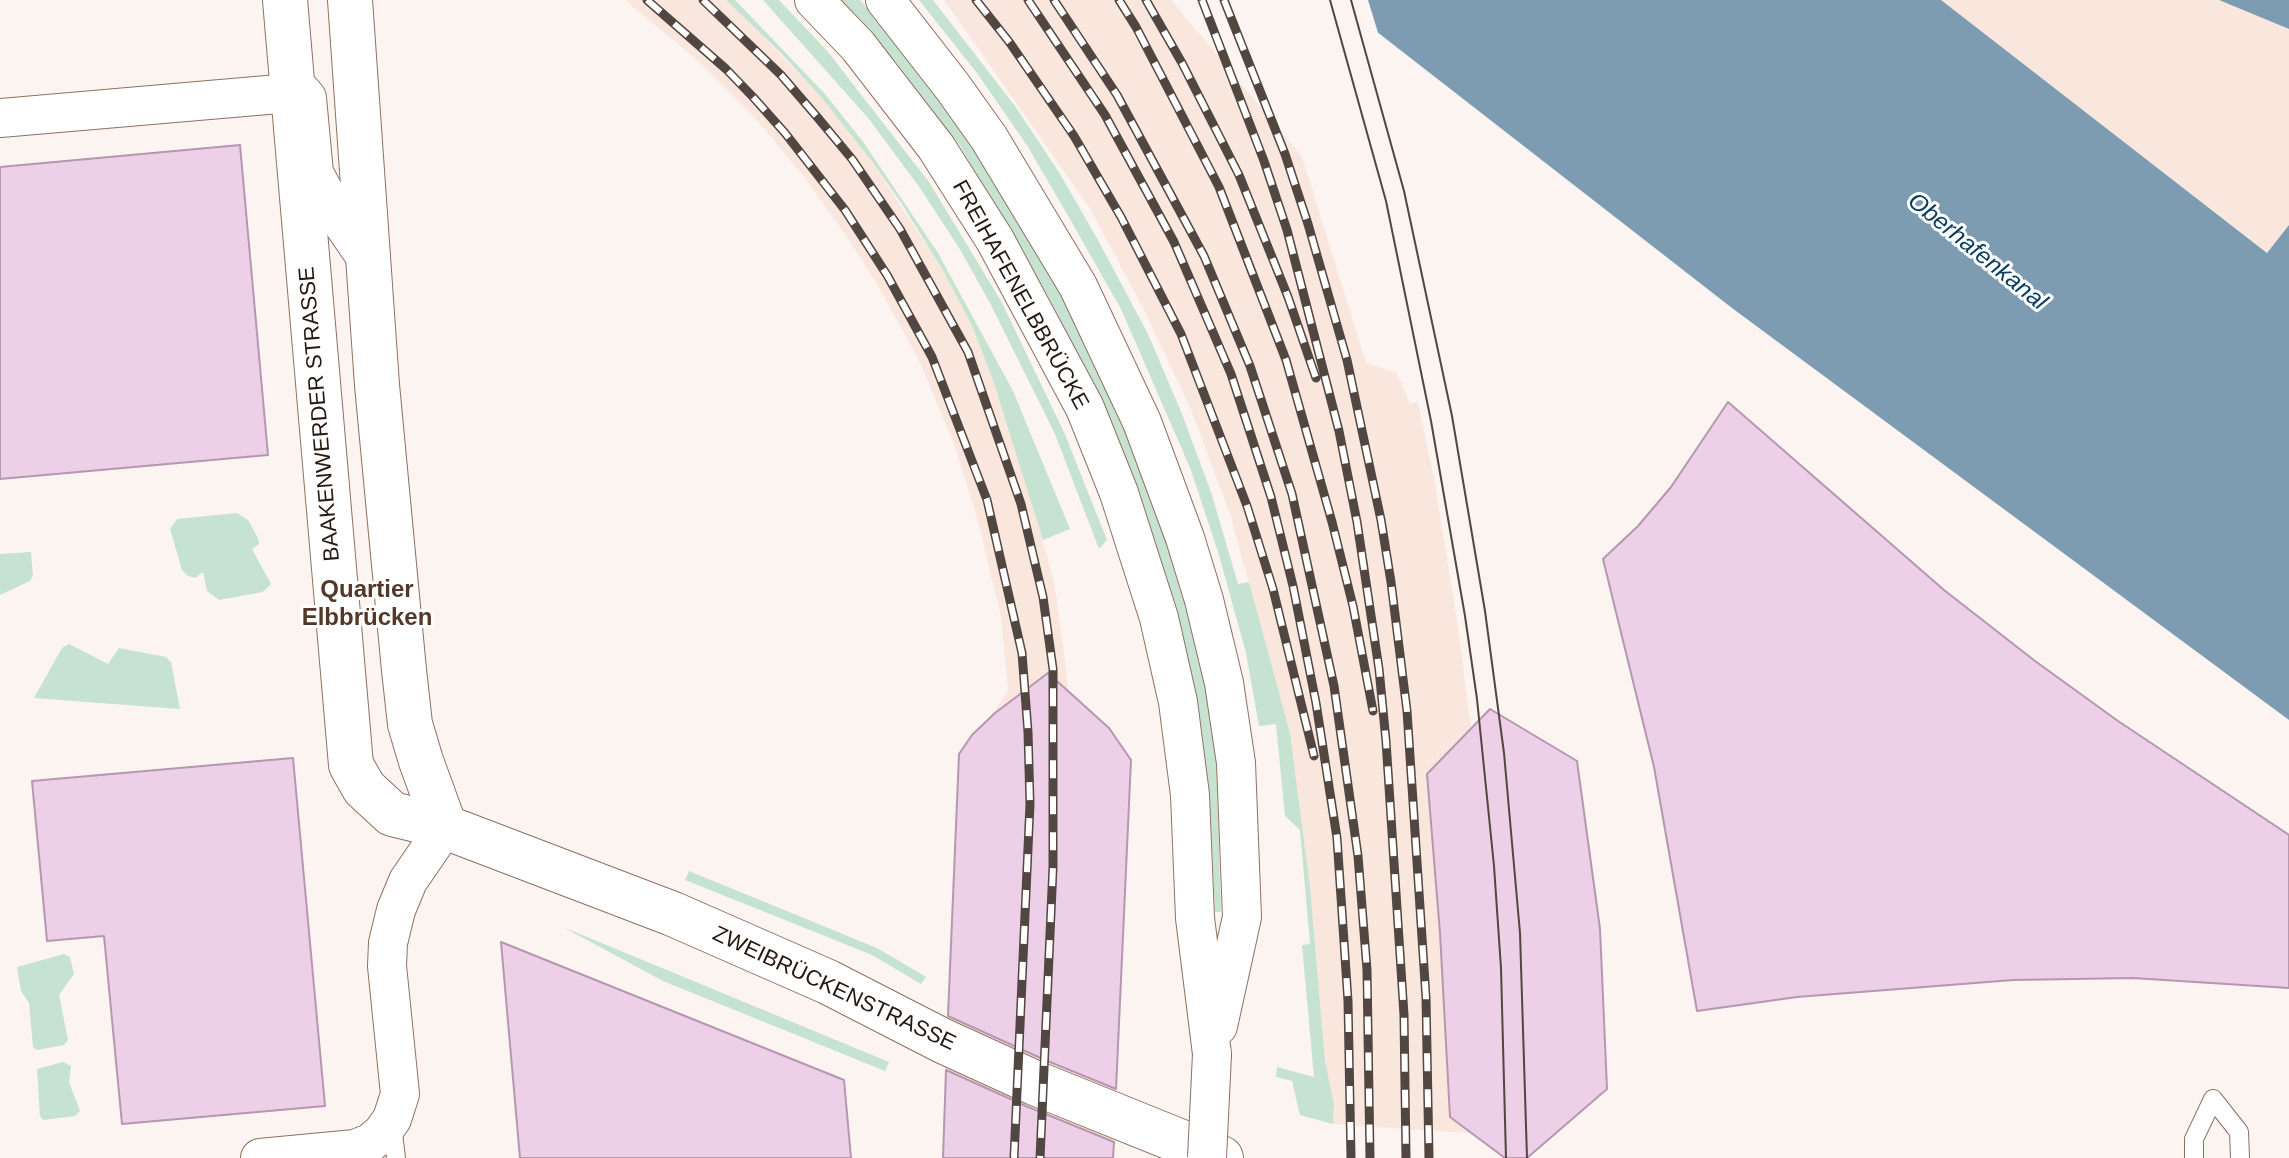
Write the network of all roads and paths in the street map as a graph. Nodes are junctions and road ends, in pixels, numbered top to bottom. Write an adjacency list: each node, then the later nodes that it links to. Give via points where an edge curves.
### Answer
1 (285, 0): 5 (main road, BAAKENWERDER STRASSE)
2 (350, 0): 7 (main road)
3 (814, 0): 9 (street, FREIHAFENELBBRÜCKE, via 858,46 936,147 995,240 1085,408 1119,493 1159,618 1178,702)
4 (885, 0): 9 (street, FREIHAFENELBBRÜCKE, via 989,138 1078,286 1142,422 1193,563 1224,683 1239,814 1242,917)
5 (292, 92): 6 (street); 7 (street, BAAKENWERDER STRASSE, via 307,98 314,173); 8 (main road, BAAKENWERDER STRASSE, via 351,765 369,795 392,814)
6 (0, 118)
7 (369, 262): 8 (main road, via 410,724)
8 (445, 827): 10 (street, via 408,881 388,943 400,1094); 14 (main road, ZWEIBRÜCKENSTRASSE, via 700,926 1035,1083)
9 (1212, 1054): 13 (street, FREIHAFENELBBRÜCKE, bridge)
10 (392, 1119): 11 (street, via 370,1143 355,1149); 12 (lane)
11 (260, 1158)
12 (396, 1158)
13 (1207, 1158)
14 (1221, 1158)
15 (2194, 1158): 16 (lane, via 2194,1139 2213,1099 2239,1132)
16 (2240, 1158)

